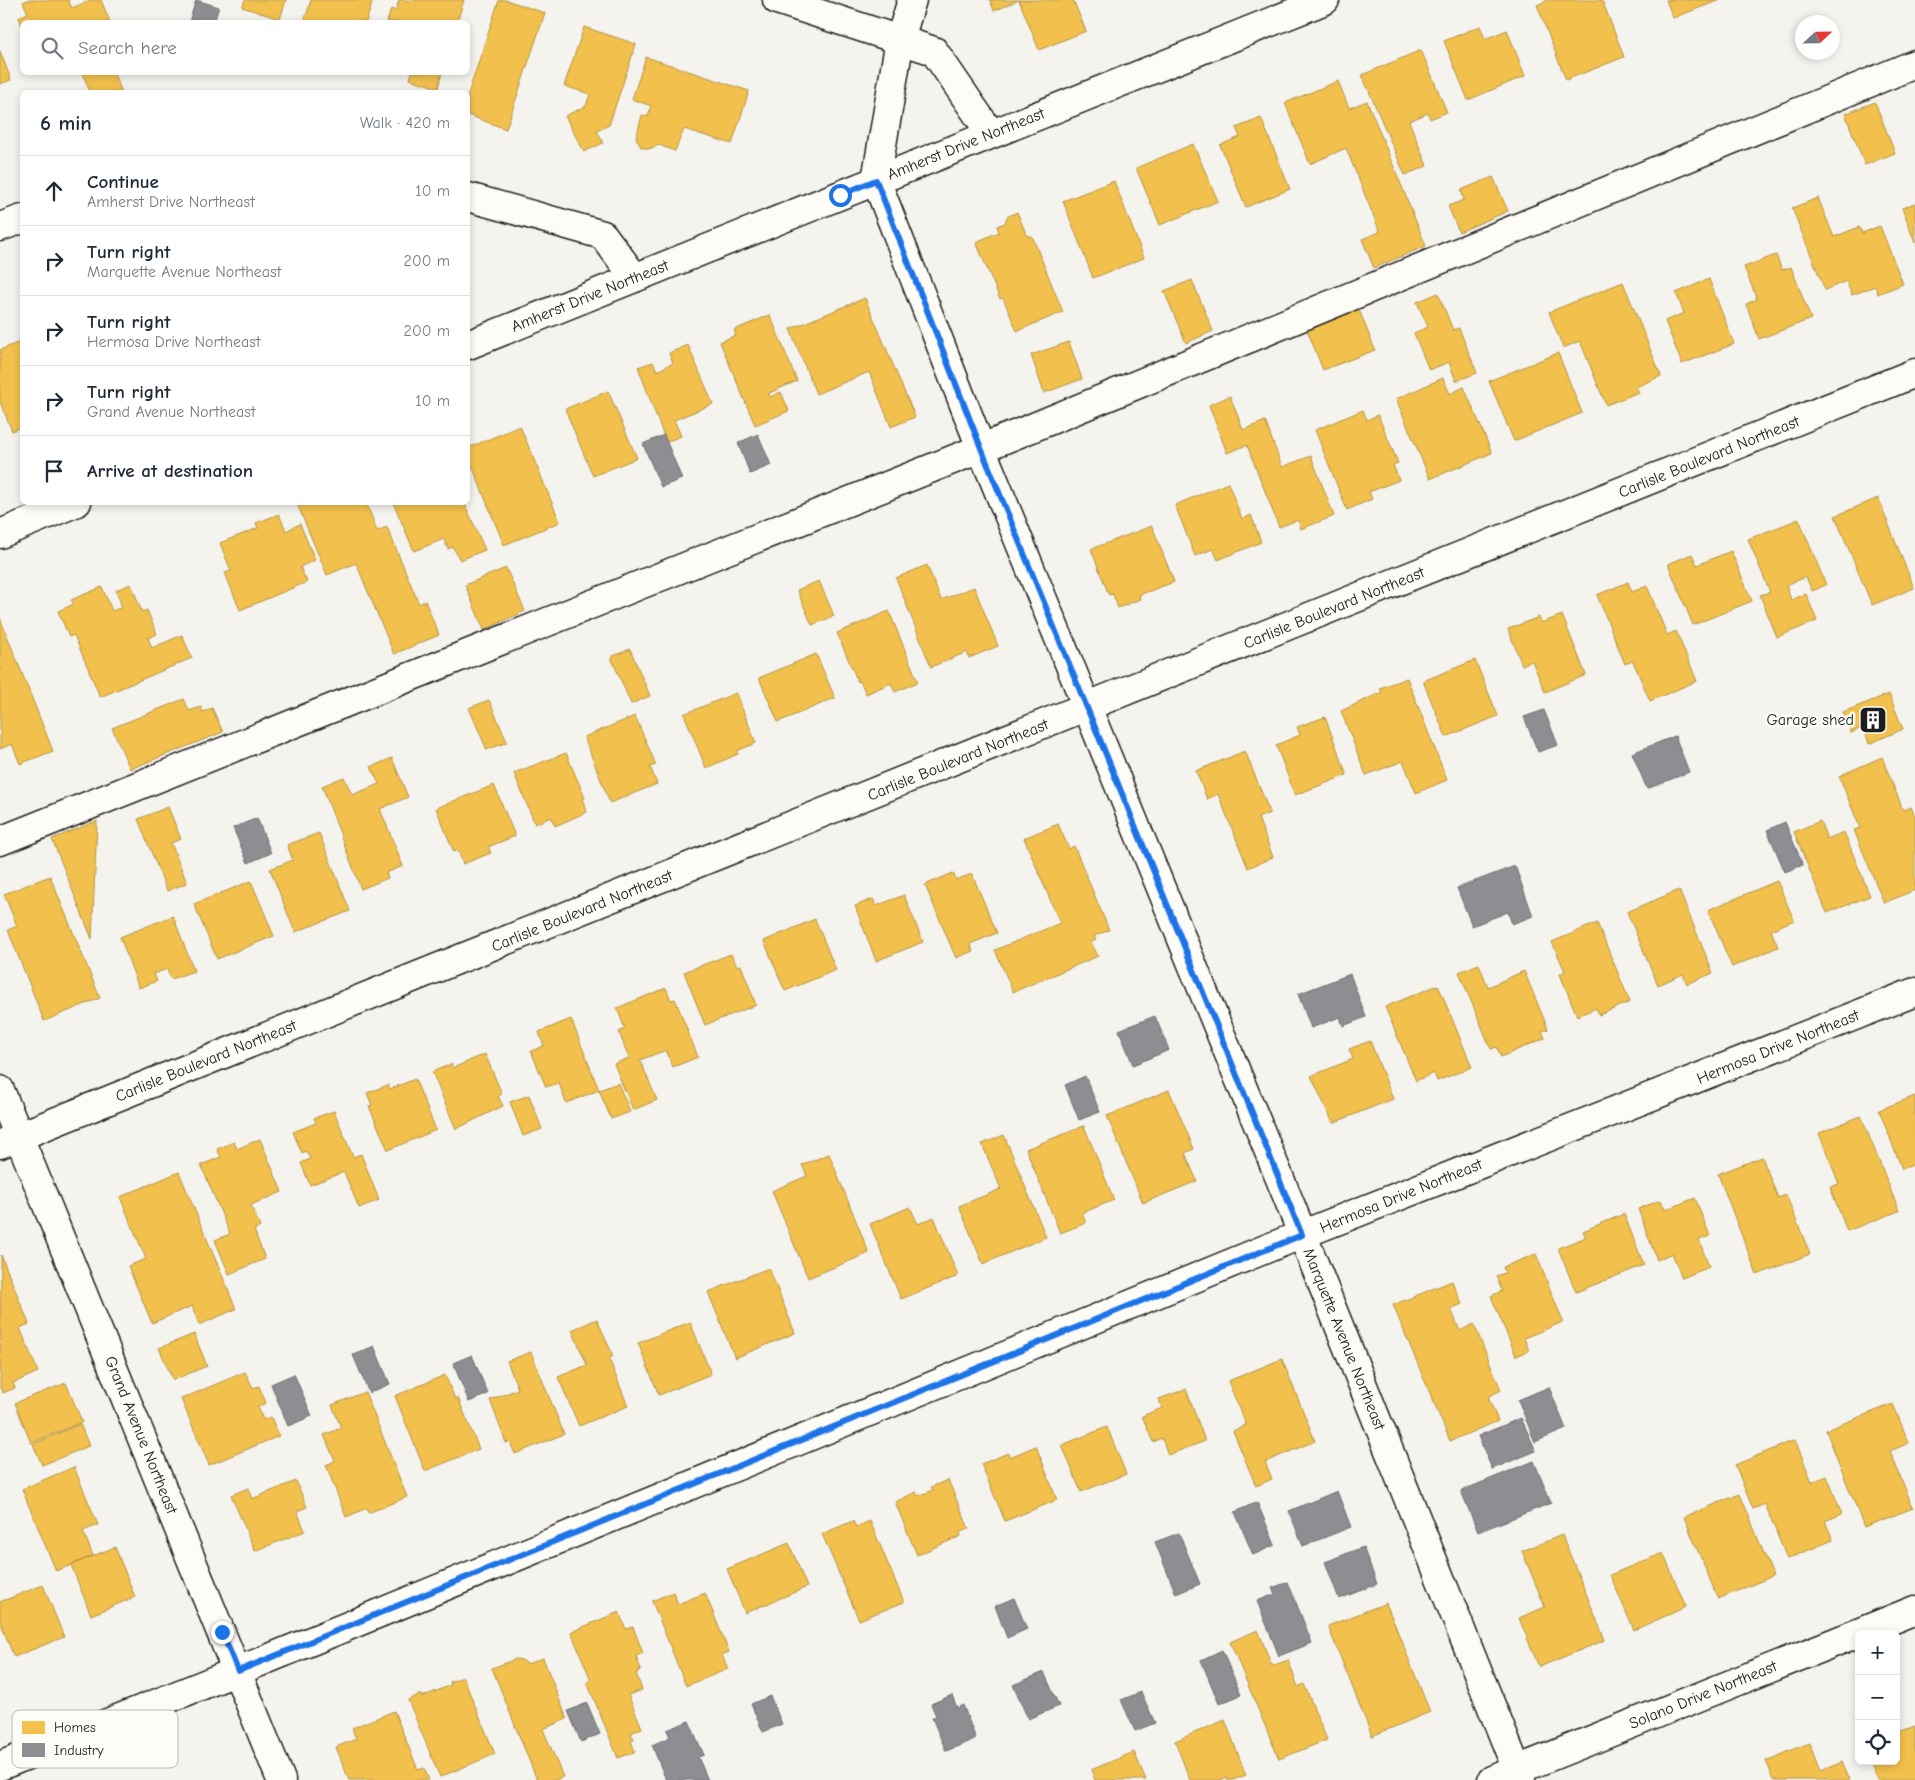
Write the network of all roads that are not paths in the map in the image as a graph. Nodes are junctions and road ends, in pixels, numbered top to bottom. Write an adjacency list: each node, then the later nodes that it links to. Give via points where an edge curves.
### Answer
1 (777, 0): 4 (street)
2 (912, 0): 4 (street)
3 (1325, 0): 6 (street, Amherst Drive Northeast)
4 (900, 39): 6 (street, via 934,51); 7 (street)
5 (1915, 64): 14 (street)
6 (991, 134): 7 (street, Amherst Drive Northeast)
7 (876, 180): 11 (street, Amherst Drive Northeast); 14 (street, Marquette Avenue Northeast)
8 (470, 198): 11 (street, via 603,235)
9 (20, 220): 10 (street)
10 (0, 227)
11 (635, 278): 12 (street, Amherst Drive Northeast)
12 (470, 344)
13 (1915, 373): 17 (street, Carlisle Boulevard Northeast)
14 (981, 448): 17 (street, Marquette Avenue Northeast); 18 (street)
15 (70, 505): 16 (street)
16 (0, 534)
17 (1087, 708): 21 (street, Carlisle Boulevard Northeast); 22 (street, Marquette Avenue Northeast)
18 (0, 841)
19 (1915, 992): 22 (street, Hermosa Drive Northeast)
20 (0, 1090): 21 (street, Grand Avenue Northeast)
21 (9, 1140): 24 (street, Grand Avenue Northeast)
22 (1302, 1235): 24 (street, Hermosa Drive Northeast); 28 (street, Marquette Avenue Northeast)
23 (1915, 1610): 28 (street, Solano Drive Northeast)
24 (238, 1671): 25 (street, Hermosa Drive Northeast); 29 (street, Grand Avenue Northeast)
25 (140, 1710)
26 (12, 1761): 27 (street, Hermosa Drive Northeast)
27 (0, 1766)
28 (1519, 1775): 30 (street, Solano Drive Northeast)
29 (281, 1780)
30 (1492, 1780)

